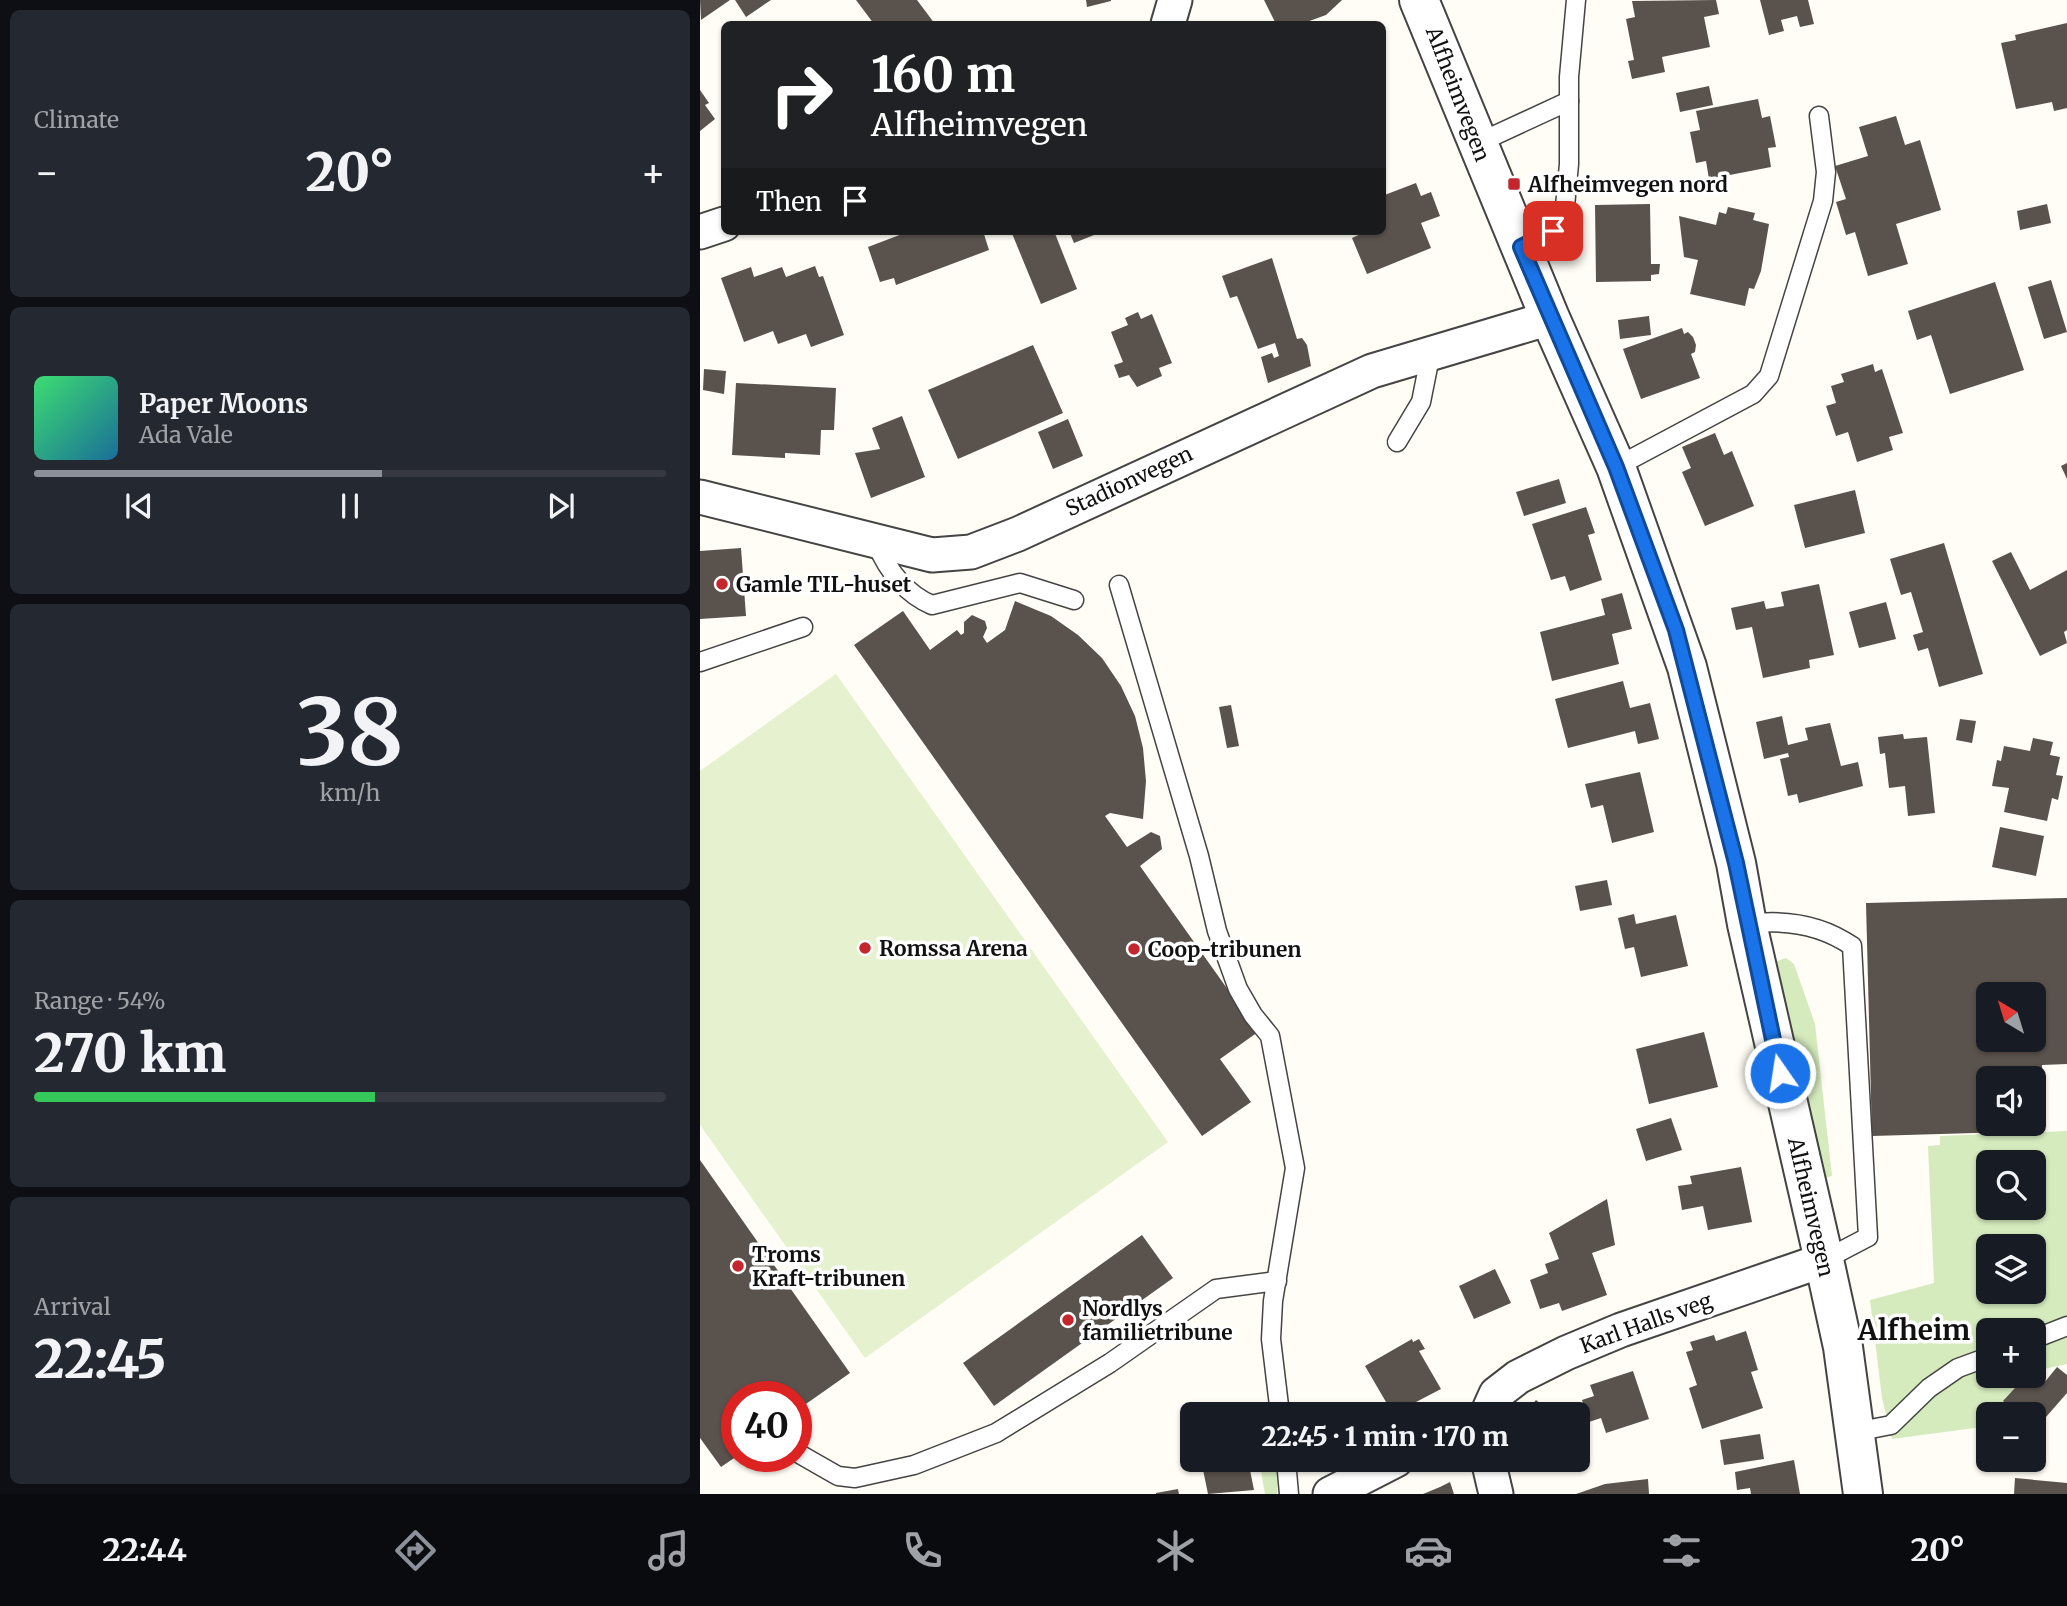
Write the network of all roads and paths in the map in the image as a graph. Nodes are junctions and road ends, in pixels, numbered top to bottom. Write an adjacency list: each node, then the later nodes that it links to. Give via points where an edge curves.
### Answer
1 (1175, 0): 4 (street)
2 (1576, 0): 5 (lane)
3 (1425, 6): 7 (street, Alfheimvegen)
4 (1169, 21)
5 (1569, 100): 7 (lane); 10 (lane, via 1564,217 1553,231)
6 (1819, 116): 14 (lane, via 1826,172 1823,201 1765,383 1753,394)
7 (1476, 144): 10 (street, Alfheimvegen)
8 (721, 225): 9 (street)
9 (700, 232)
10 (1521, 247): 11 (street, Alfheimvegen)
11 (1550, 318): 12 (street, Stadionvegen); 14 (street, Alfheimvegen)
12 (1431, 352): 13 (lane, via 1421,402); 16 (street, Stadionvegen, via 1371,371 989,546 932,555)
13 (1397, 442)
14 (1616, 467): 21 (street, Alfheimvegen, via 1687,667 1736,863)
15 (700, 497): 16 (street, Stadionvegen)
16 (876, 543): 18 (lane, via 886,566 932,605 1020,583)
17 (1119, 585): 23 (lane, via 1217,930 1238,989 1270,1036 1295,1168)
18 (1074, 600)
19 (803, 627): 20 (lane)
20 (700, 662)
21 (1746, 924): 22 (street, Alfheimvegen); 22 (lane, via 1780,921 1830,931 1852,946 1868,1237)
22 (1824, 1260): 28 (street, Karl Halls veg, via 1566,1353 1518,1377); 29 (street, Alfheimvegen)
23 (1277, 1281): 27 (lane, via 1271,1339); 30 (lane, via 1216,1289 1110,1363 996,1433 914,1465 855,1478 838,1476)
24 (2067, 1326): 25 (lane)
25 (2046, 1334)
26 (1976, 1361): 29 (lane, via 1929,1388 1891,1425)
27 (1279, 1402)
28 (1492, 1402)
29 (1855, 1432): 37 (street, Alfheimvegen)
30 (812, 1461)
31 (1287, 1472): 34 (lane)
32 (1373, 1472): 35 (street)
33 (1491, 1472): 36 (street)
34 (1289, 1494)
35 (1330, 1494)
36 (1496, 1494)
37 (1863, 1494)

